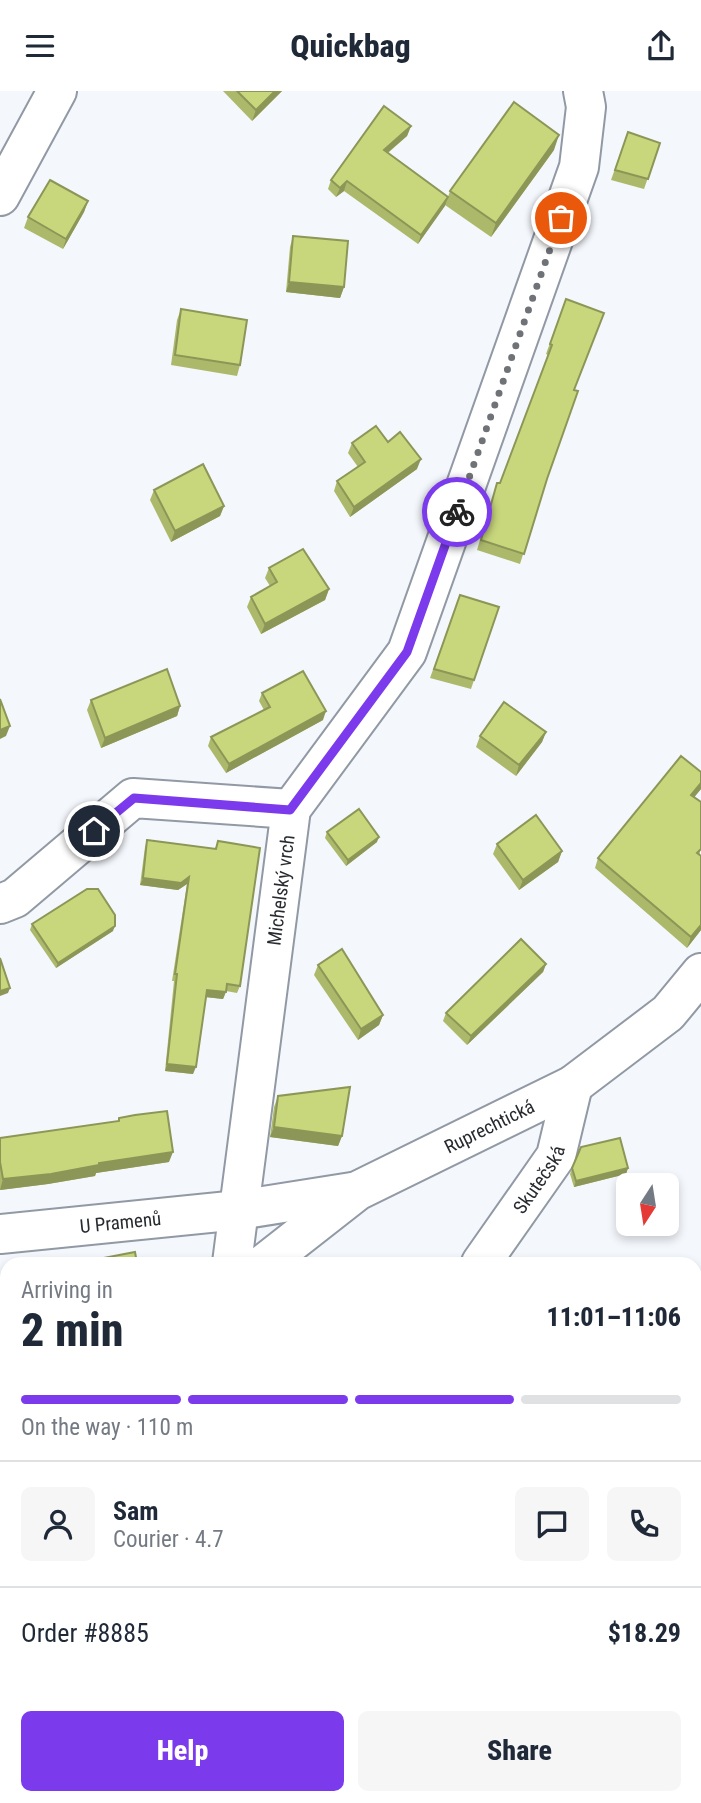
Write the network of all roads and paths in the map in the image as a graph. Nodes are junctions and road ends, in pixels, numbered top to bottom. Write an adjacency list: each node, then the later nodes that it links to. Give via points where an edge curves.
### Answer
1 (57, 91): 3 (street)
2 (583, 91): 4 (street, Michelský vrch, via 586,107 579,167 407,652)
3 (0, 196)
4 (290, 810): 5 (street, via 134,798 15,898); 9 (street, Michelský vrch)
5 (0, 904)
6 (701, 973): 7 (street, Ruprechtická, via 667,1013)
7 (573, 1085): 8 (street, Ruprechtická); 13 (street, Skutečská, via 556,1156)
8 (357, 1191): 9 (street); 12 (street, Ruprechtická)
9 (239, 1210): 10 (street, U Pramenů); 11 (street, Michelský vrch)
10 (0, 1234)
11 (233, 1257)
12 (273, 1257)
13 (485, 1257)

